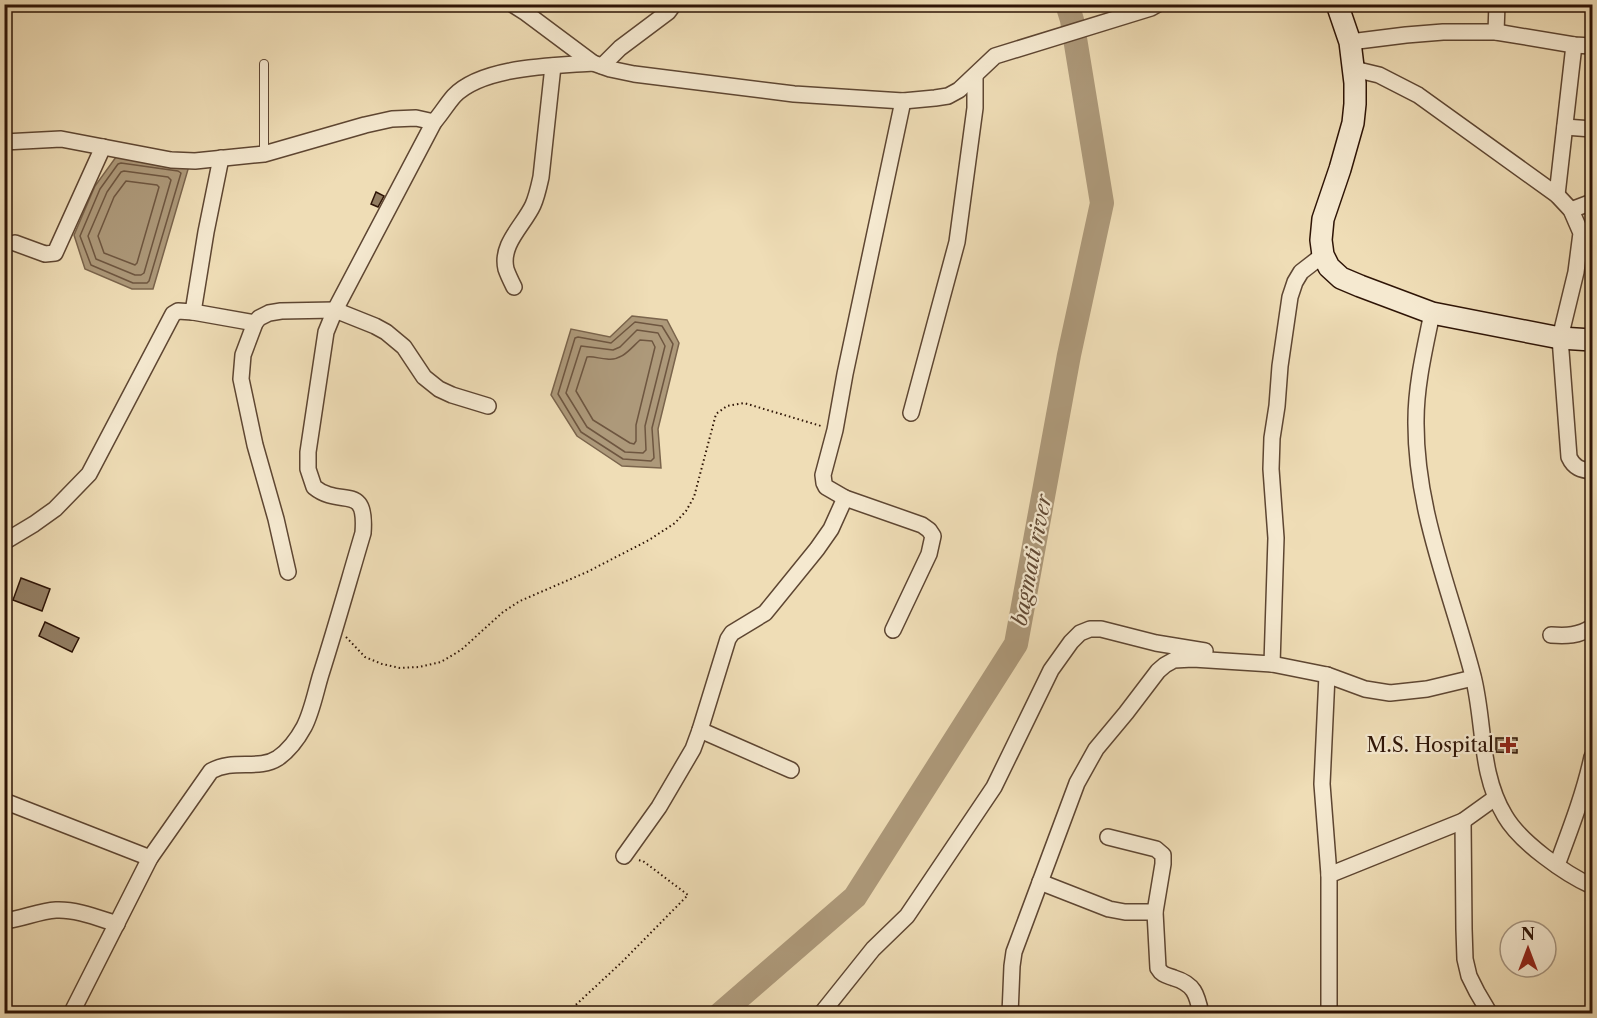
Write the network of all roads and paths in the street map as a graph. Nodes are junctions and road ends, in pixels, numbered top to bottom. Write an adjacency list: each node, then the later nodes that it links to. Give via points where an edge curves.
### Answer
1 (512, 4): 6 (street)
2 (674, 4): 12 (street)
3 (1337, 4): 8 (street)
4 (1497, 4): 7 (street)
5 (1154, 6): 15 (street, via 995,56)
6 (528, 9): 12 (street)
7 (1496, 32): 8 (street, via 1434,33); 9 (street)
8 (1350, 42): 14 (street)
9 (1574, 45): 10 (street); 18 (street)
10 (1593, 46)
11 (264, 64): 22 (lane)
12 (598, 65): 13 (street); 16 (street, via 634,74 794,94)
13 (553, 66): 17 (street, via 509,71 479,80 455,95); 29 (street, via 541,177 533,205 507,249 506,268)
14 (1354, 69): 24 (street, via 1379,75 1418,95); 28 (street, via 1353,123 1323,219)
15 (975, 76): 16 (street, via 948,96); 37 (street, via 975,108 957,242)
16 (903, 101): 38 (street)
17 (434, 122): 22 (street, via 392,119); 30 (street)
18 (1565, 127): 19 (street); 24 (street)
19 (1593, 129)
20 (4, 142): 21 (street, via 61,139)
21 (103, 147): 23 (street, via 171,160); 27 (street, via 58,250 45,254)
22 (264, 154): 23 (street)
23 (221, 158): 31 (street)
24 (1557, 195): 26 (street)
25 (1593, 202): 26 (street)
26 (1571, 210): 34 (street, via 1581,233)
27 (15, 243)
28 (1323, 255): 32 (street, via 1341,278); 47 (street, via 1301,272 1295,282 1280,366 1271,469 1276,538)
29 (514, 287)
30 (336, 310): 33 (street, via 268,313); 36 (street, via 395,339 424,377 439,389); 43 (street, via 326,332 308,452 314,487 361,504 364,518)
31 (193, 312): 33 (street); 41 (street, via 178,311 170,318 89,474 55,509)
32 (1432, 313): 34 (street); 49 (street, via 1417,398 1418,464 1439,567)
33 (255, 323): 42 (street, via 243,355 241,379)
34 (1560, 338): 35 (street); 39 (street, via 1569,457 1576,467)
35 (1593, 340)
36 (488, 406)
37 (910, 413)
38 (835, 430): 40 (street, via 823,479 826,487); 43 (path, via 744,403 727,406 716,414 694,497 675,523 587,572 520,601 441,662 400,668 382,664 365,657)
39 (1593, 471)
40 (845, 498): 45 (street, via 921,525 933,536 929,554); 50 (street, via 831,529 774,602 728,639)
41 (4, 542)
42 (288, 572)
43 (336, 627): 58 (street, via 304,726 290,748 268,763 227,765 211,771)
44 (1593, 627): 46 (street, via 1574,635)
45 (893, 630)
46 (1551, 636)
47 (1272, 659): 48 (street); 61 (street, via 1174,660 1164,665 1096,749 1077,783); 68 (street, via 1156,644 1101,629 1080,633 1051,670 994,787 907,916 873,949)
48 (1328, 675): 49 (street, via 1365,689 1390,693); 60 (street, via 1322,784)
49 (1473, 678): 53 (street, via 1488,777)
50 (700, 730): 52 (street); 57 (street, via 659,807)
51 (1593, 757): 59 (street)
52 (791, 770)
53 (1495, 798): 55 (street); 59 (street, via 1522,837)
54 (4, 801): 58 (street)
55 (1463, 821): 60 (street); 72 (street, via 1466,959 1469,976)
56 (1108, 837): 63 (street, via 1156,849 1163,855)
57 (624, 856): 67 (path, via 643,861 688,895)
58 (150, 858): 65 (street)
59 (1557, 866): 62 (street)
60 (1329, 875): 71 (street)
61 (1040, 882): 63 (street, via 1109,909); 69 (street, via 1014,952)
62 (1593, 886)
63 (1155, 912): 70 (street, via 1160,973 1190,985)
64 (4, 921): 65 (street, via 63,910)
65 (117, 924): 66 (street)
66 (71, 1014)
67 (566, 1014)
68 (821, 1014)
69 (1010, 1014)
70 (1201, 1014)
71 (1329, 1014)
72 (1490, 1014)

